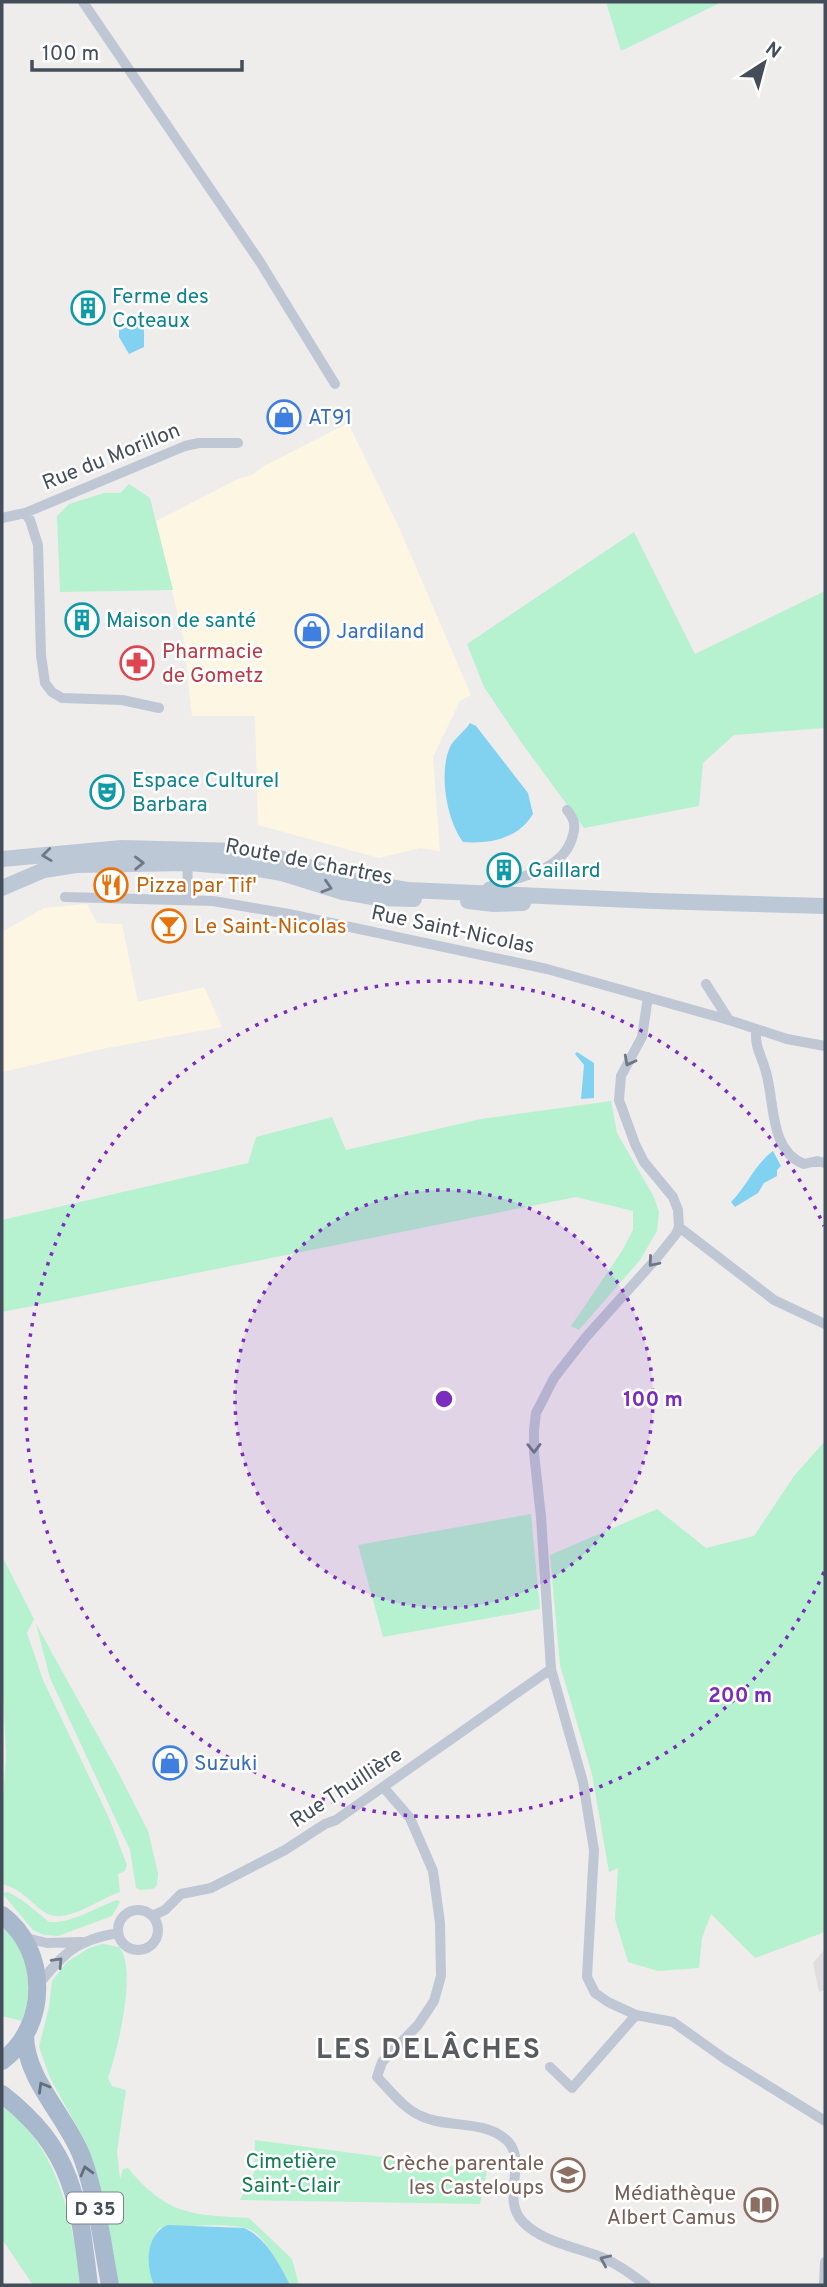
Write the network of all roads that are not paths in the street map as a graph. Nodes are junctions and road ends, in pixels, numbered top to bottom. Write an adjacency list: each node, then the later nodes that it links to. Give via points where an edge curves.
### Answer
1 (83, 2): 2 (street, via 260,262)
2 (335, 384)
3 (238, 443): 4 (street, Rue du Morillon, via 185,446)
4 (25, 513): 5 (street, Rue du Morillon); 6 (street, via 38,545 45,683 62,698 122,700)
5 (2, 518)
6 (159, 708)
7 (567, 810): 11 (street, via 575,829 572,842 556,863 488,887)
8 (188, 857): 9 (main road, Route de Chartres, one-way to 9, via 122,848); 10 (main road, Route de Chartres, one-way to 8, via 27,876 76,864); 11 (main road, Route de Chartres, via 267,870 379,898); 13 (street)
9 (2, 859)
10 (2, 888)
11 (482, 896): 14 (main road, Route de Chartres)
12 (65, 897): 13 (street, Rue Saint-Nicolas)
13 (187, 900): 16 (street, Rue Saint-Nicolas, via 289,914 437,945)
14 (825, 906)
15 (706, 984): 17 (street)
16 (648, 997): 17 (street, Rue Saint-Nicolas); 21 (street, one-way to 21, via 642,1037 621,1076 619,1100 644,1162 673,1197)
17 (729, 1020): 18 (street, Rue Saint-Nicolas)
18 (756, 1029): 19 (street, Rue Saint-Nicolas); 20 (street, via 755,1045 788,1155 804,1164)
19 (825, 1046)
20 (825, 1163)
21 (679, 1227): 22 (street, via 774,1300); 23 (street, one-way to 23, via 570,1357 536,1413 534,1453)
22 (825, 1324)
23 (551, 1669): 24 (street, Rue Thuillière); 31 (street, via 583,1782 594,1850 587,1977 595,1993)
24 (384, 1788): 26 (street, Rue Thuillière, via 285,1850 211,1888 181,1894); 40 (street, one-way to 24, via 611,2262 529,2228 519,2218 513,2206 516,2163 503,2137 422,2117 377,2077 382,2062 434,2001 441,1976 440,1923 432,1871 411,1818)
25 (3, 1915): 28 (main road)
26 (152, 1916): 27 (street, via 131,1912 121,1920); 27 (street, via 158,1933 148,1948 129,1948)
27 (118, 1933): 29 (street)
28 (22, 1937): 29 (street, via 47,1943); 30 (main road, via 33,1955)
29 (81, 1942): 30 (street, one-way to 29)
30 (38, 1986): 32 (main road, D 35)
31 (636, 2015): 34 (street, via 572,2088); 36 (street, via 673,2022)
32 (25, 2035): 33 (main road, D 35); 39 (main road, D 35, one-way to 32, via 82,2158 31,2066)
33 (2, 2061)
34 (550, 2067)
35 (2, 2094): 38 (main road, D 35, via 38,2125 57,2153 80,2219)
36 (825, 2121)
37 (825, 2262): 41 (street)
38 (89, 2285)
39 (110, 2285)
40 (646, 2285)
41 (824, 2285)

